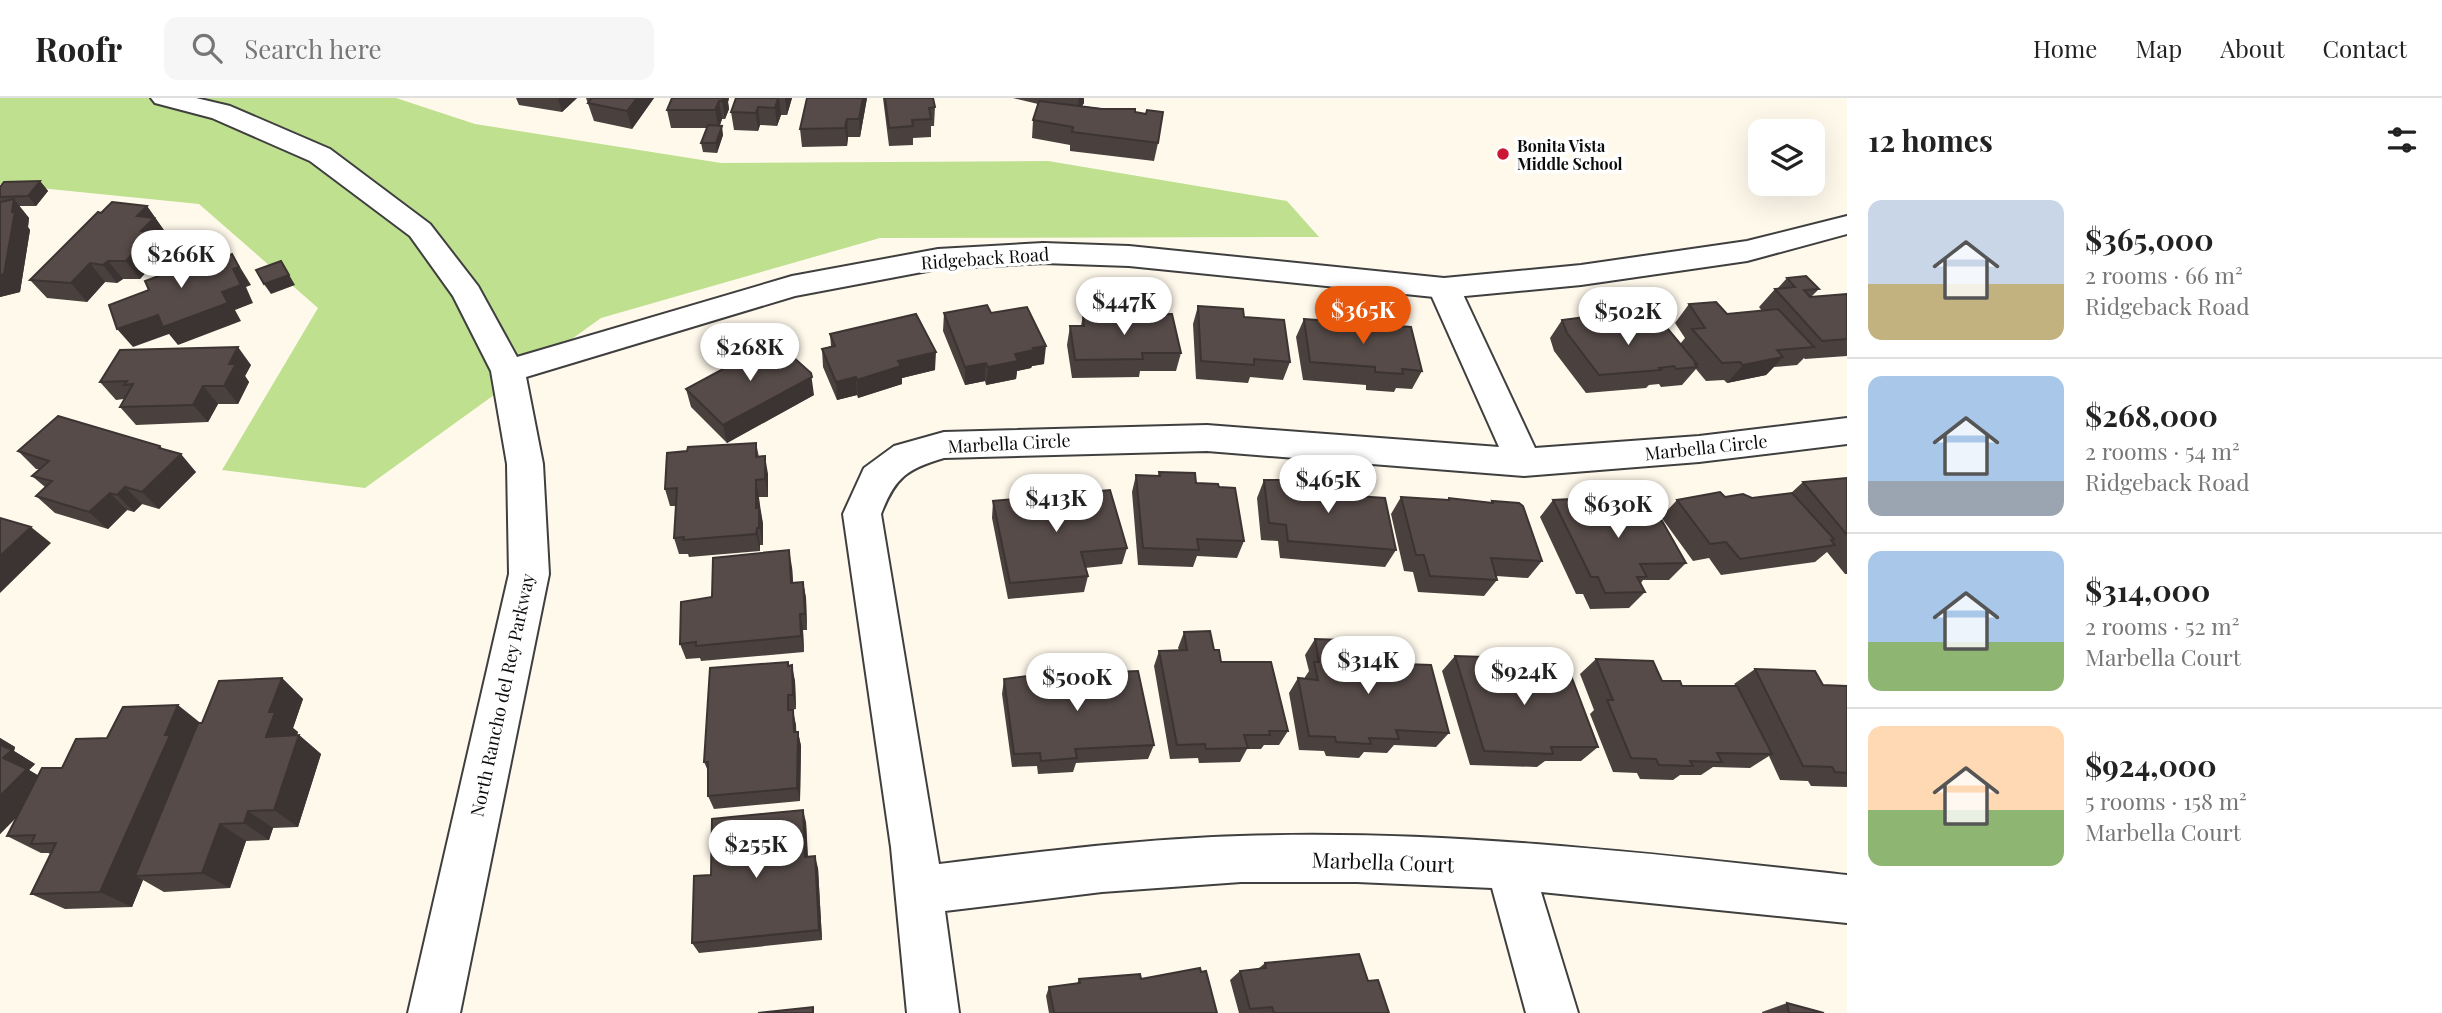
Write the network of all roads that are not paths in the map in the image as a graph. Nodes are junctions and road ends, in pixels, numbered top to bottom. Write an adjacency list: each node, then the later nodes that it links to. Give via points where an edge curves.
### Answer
1 (164, 98): 4 (street, North Rancho del Rey Parkway, via 221,112 320,155 420,230 467,293)
2 (1847, 225): 3 (street, Ridgeback Road, via 1747,251 1581,275)
3 (1444, 288): 4 (street, Ridgeback Road, via 1129,256 1043,253 951,258 792,286); 6 (street)
4 (508, 371): 10 (street, North Rancho del Rey Parkway, via 525,464 530,574)
5 (1847, 431): 6 (street, Marbella Circle, via 1699,449)
6 (1524, 462): 8 (street, Marbella Circle, via 1207,438 944,445 907,455 877,478 862,514)
7 (1510, 867): 8 (street, Marbella Court, via 1286,858 1155,864); 9 (street, Marbella Court); 12 (street)
8 (918, 890): 11 (street, Marbella Circle)
9 (1847, 899)
10 (434, 1013)
11 (933, 1013)
12 (1552, 1013)

